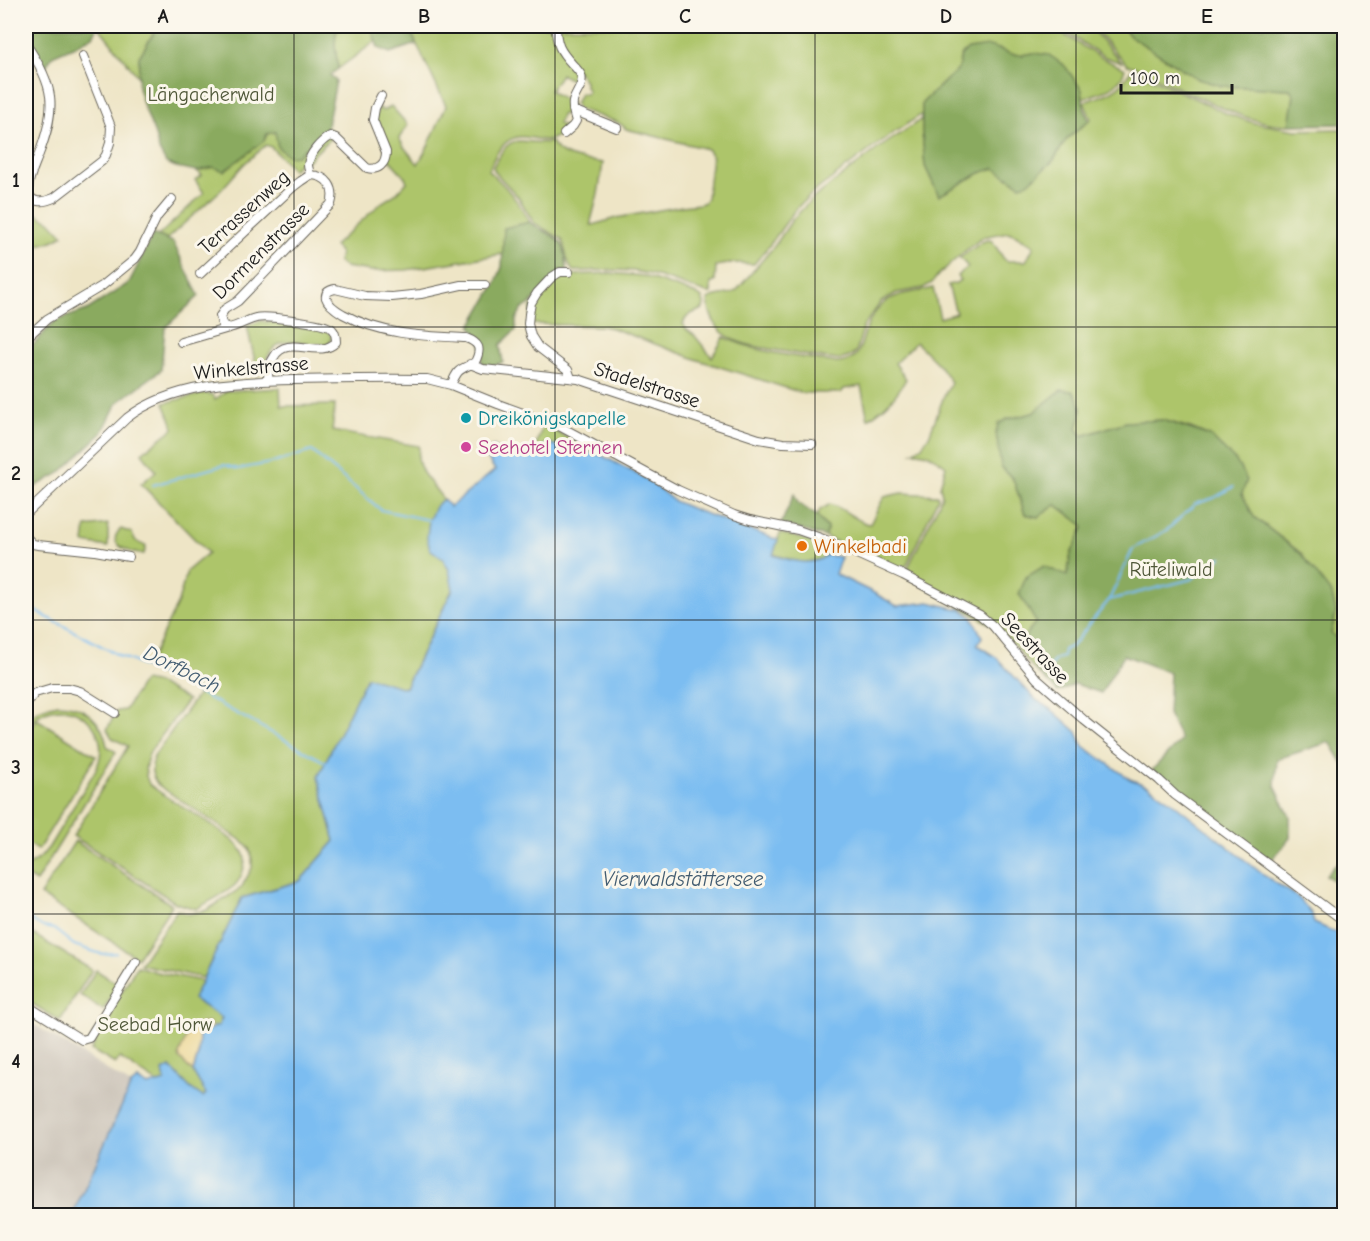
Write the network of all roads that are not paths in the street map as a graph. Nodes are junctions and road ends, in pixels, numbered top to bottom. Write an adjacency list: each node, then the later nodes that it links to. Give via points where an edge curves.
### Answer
1 (556, 26): 5 (street, via 562,53 581,76)
2 (26, 46): 3 (street, via 46,79 51,103 48,127 28,188 31,197 41,202 54,198 98,165 109,148 108,119)
3 (83, 56)
4 (381, 96): 8 (street, via 373,120 386,152 384,162 377,169 367,168 330,136 313,154 308,164)
5 (573, 110): 6 (street); 7 (street, via 576,121)
6 (616, 128)
7 (564, 134)
8 (310, 175): 11 (street, Terrassenweg); 13 (street, Dormenstrasse, via 329,183 331,204 238,301 222,312 220,320)
9 (172, 199): 14 (street, via 157,217 135,259 102,286 46,319)
10 (569, 272): 17 (street, via 552,277 537,293 528,324 538,347 568,370)
11 (200, 274)
12 (485, 285): 16 (street, via 461,285 392,297 335,289 326,298 336,309 366,325 408,335 474,341 479,353)
13 (229, 328): 15 (street); 18 (street, Dormenstrasse, via 266,316 324,325 333,330 336,342 332,346 290,346 278,351 269,367)
14 (26, 338)
15 (181, 342)
16 (470, 364): 17 (street, Stadelstrasse, via 483,369); 19 (street, via 458,371)
17 (571, 378): 20 (street, Stadelstrasse, via 759,439)
18 (268, 380): 19 (street, Winkelstrasse, via 427,379); 21 (street, Winkelstrasse, via 185,391 146,405 120,424)
19 (451, 385): 26 (street, Seestrasse, via 561,427 678,490 734,515 826,540 980,615 1037,679 1084,720 1175,795)
20 (812, 444)
21 (26, 514)
22 (26, 537): 23 (street, via 38,545)
23 (129, 557)
24 (26, 704): 25 (street, via 35,693 69,688)
25 (115, 713)
26 (1344, 921)
27 (136, 962): 28 (street, via 86,1040)
28 (26, 1005)

